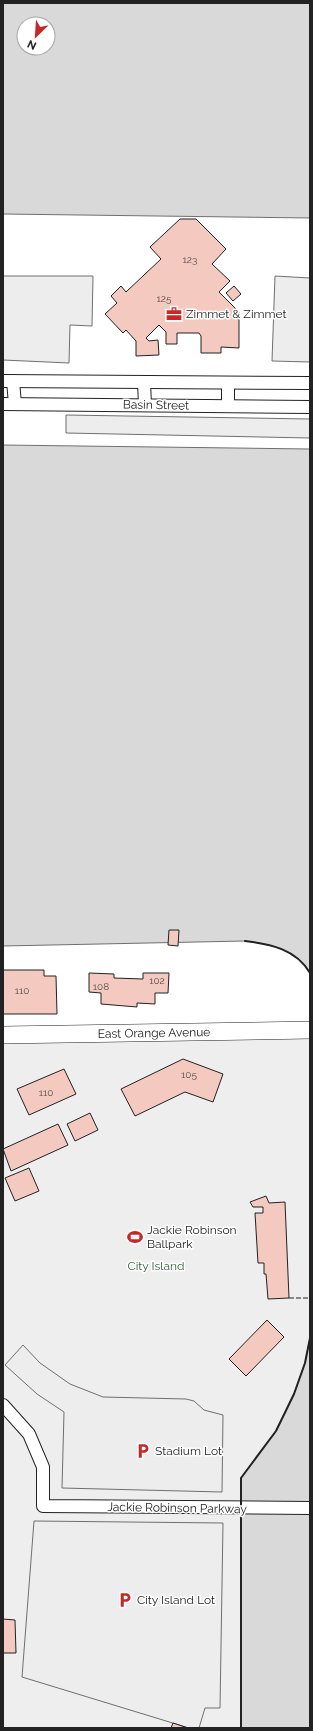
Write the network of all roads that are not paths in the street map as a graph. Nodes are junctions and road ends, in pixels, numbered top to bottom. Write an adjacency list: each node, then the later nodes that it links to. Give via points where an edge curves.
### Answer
1 (8, 381): 2 (street, Basin Street); 5 (street)
2 (144, 382): 3 (street, Basin Street); 6 (street)
3 (228, 383): 4 (street, Basin Street); 7 (street)
4 (310, 383)
5 (9, 404): 6 (street, Basin Street)
6 (145, 405): 7 (street, Basin Street)
7 (228, 406): 8 (street, Basin Street)
8 (310, 407)
9 (308, 1030): 10 (street, East Orange Avenue)
10 (3, 1035)
11 (3, 1405): 12 (street, Jackie Robinson Parkway, via 29,1434 43,1467 43,1506)
12 (310, 1508)

